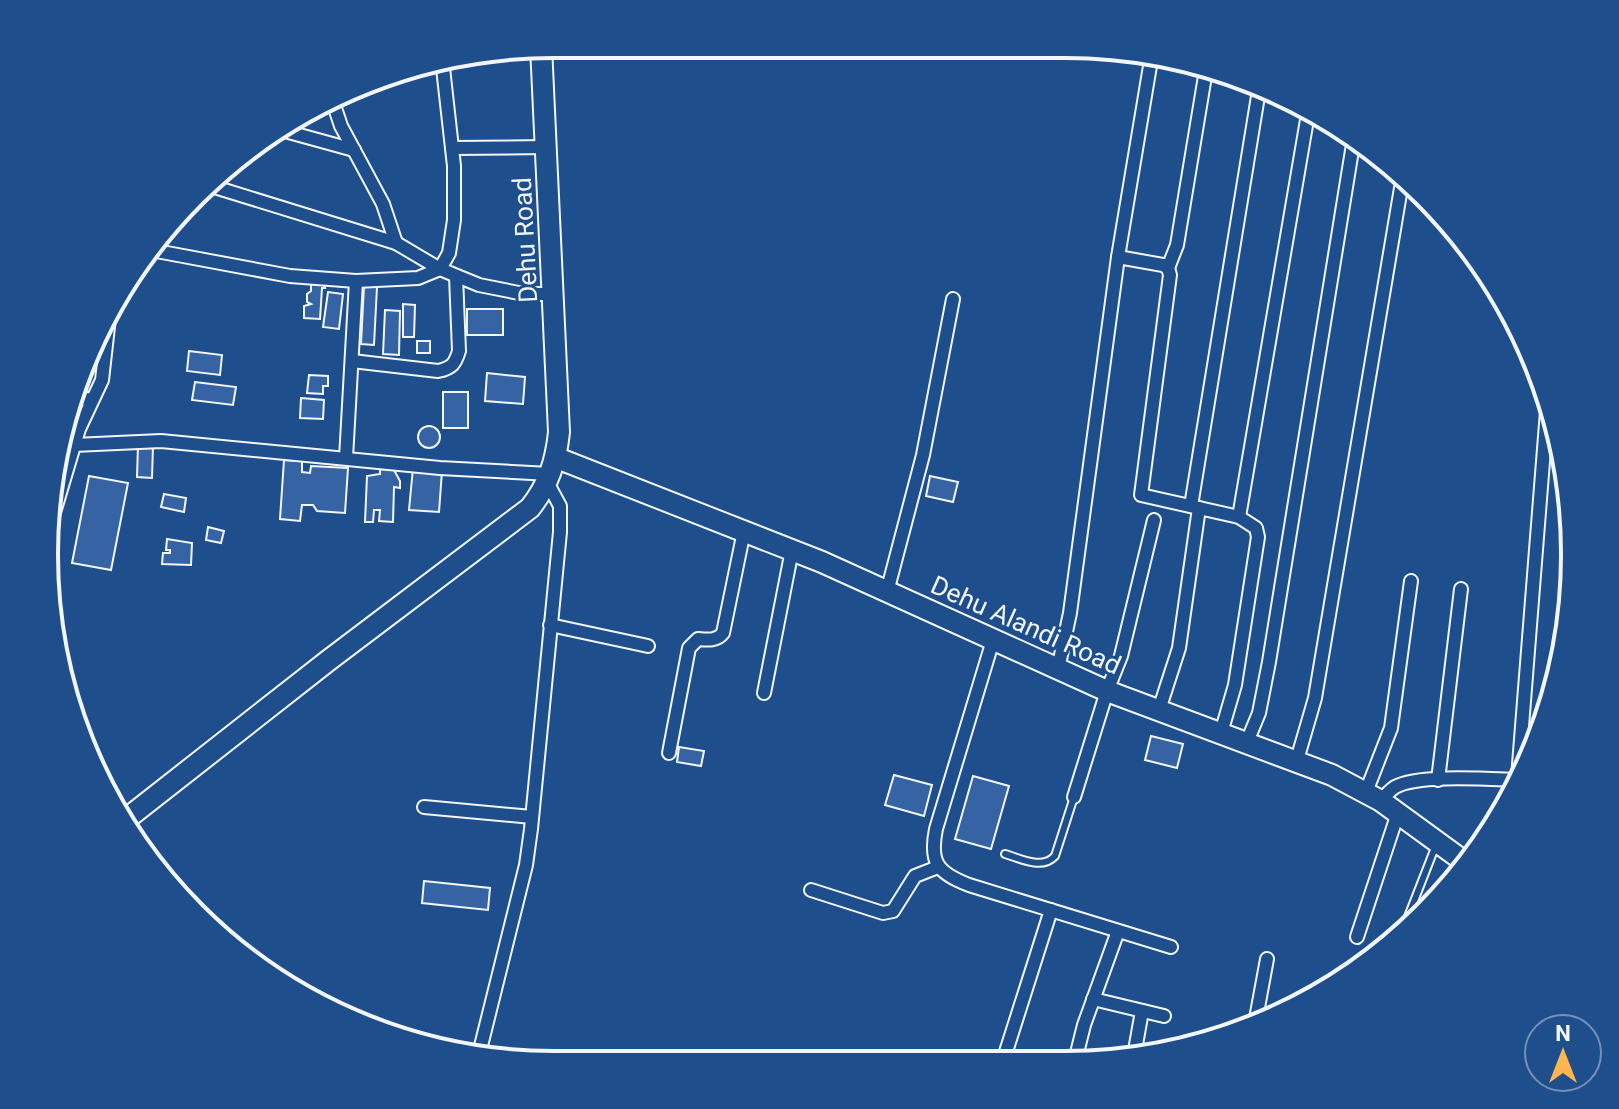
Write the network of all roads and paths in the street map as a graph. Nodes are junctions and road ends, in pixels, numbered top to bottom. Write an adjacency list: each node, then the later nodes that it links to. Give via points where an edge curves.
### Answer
1 (542, 58): 9 (main road, Dehu Road)
2 (1150, 66): 17 (street)
3 (443, 71): 10 (street)
4 (1205, 78): 18 (street, via 1177,245)
5 (1258, 97): 33 (street)
6 (335, 109): 11 (street)
7 (1307, 122): 34 (street)
8 (293, 133): 11 (street)
9 (547, 147): 10 (street); 22 (main road, Dehu Road)
10 (452, 148): 19 (street, via 454,220 449,253)
11 (354, 150): 15 (street, via 383,204)
12 (1352, 150): 49 (street, via 1269,662)
13 (219, 188): 15 (street)
14 (1401, 189): 52 (street, via 1315,698)
15 (396, 243): 19 (street)
16 (161, 252): 21 (street, via 290,276)
17 (1118, 257): 18 (street); 44 (street)
18 (1168, 268): 33 (street, via 1141,495)
19 (440, 269): 20 (street); 21 (street, via 418,278)
20 (456, 276): 22 (street, via 504,291); 25 (street, via 459,351 450,369)
21 (356, 281): 25 (street)
22 (554, 294): 31 (main road, Dehu Road, via 559,432)
23 (953, 299): 40 (street, via 923,455)
24 (106, 341): 27 (street, via 102,380)
25 (352, 361): 30 (street)
26 (83, 399): 27 (street)
27 (92, 400): 29 (street)
28 (1545, 432): 51 (street)
29 (74, 445): 30 (street, via 161,441); 32 (street)
30 (346, 458): 31 (street)
31 (551, 472): 36 (main road, Dehu Alandi Road); 41 (street, via 561,517); 59 (main road, via 530,508)
32 (64, 478)
33 (1195, 507): 34 (street); 47 (street, via 1179,648)
34 (1239, 517): 48 (street, via 1256,528 1258,546 1235,685)
35 (1154, 520): 45 (street, via 1121,656)
36 (744, 531): 37 (main road, Dehu Alandi Road); 50 (street, via 723,633 720,638 698,639 689,648)
37 (792, 550): 40 (main road, Dehu Alandi Road); 46 (street)
38 (1411, 581): 55 (street, via 1391,728)
39 (1461, 589): 54 (street)
40 (887, 592): 42 (main road, Dehu Alandi Road)
41 (550, 625): 43 (street); 60 (street)
42 (993, 640): 44 (main road, Dehu Alandi Road); 64 (street, via 936,829)
43 (648, 646)
44 (1058, 669): 45 (main road, Dehu Alandi Road)
45 (1107, 691): 47 (main road, Dehu Alandi Road); 56 (street)
46 (764, 693)
47 (1159, 710): 48 (main road, Dehu Alandi Road)
48 (1221, 733): 49 (main road, Dehu Alandi Road)
49 (1247, 742): 52 (main road, Dehu Alandi Road)
50 (669, 753)
51 (1519, 754)
52 (1297, 760): 55 (main road, Dehu Alandi Road)
53 (1507, 779): 54 (street)
54 (1438, 780): 55 (street, via 1403,784)
55 (1373, 796): 58 (main road, Dehu Alandi Road)
56 (1074, 797): 62 (lane, via 1049,863)
57 (424, 807): 60 (street)
58 (1398, 813): 61 (main road, Dehu Alandi Road); 69 (street)
59 (132, 814)
60 (532, 817): 76 (street, via 526,865)
61 (1437, 841): 63 (main road, Dehu Alandi Road); 67 (lane)
62 (1005, 854)
63 (1458, 857)
64 (938, 867): 65 (street, via 915,876 893,911 883,913); 66 (street, via 969,885)
65 (811, 890)
66 (1051, 910): 68 (street); 78 (street)
67 (1410, 912)
68 (1118, 931): 70 (street); 72 (street)
69 (1357, 937)
70 (1171, 947)
71 (1267, 959): 74 (street)
72 (1093, 999): 73 (street); 79 (street)
73 (1142, 1011): 75 (street); 77 (street)
74 (1257, 1012)
75 (1164, 1016)
76 (481, 1045)
77 (1136, 1046)
78 (1006, 1051)
79 (1078, 1051)

